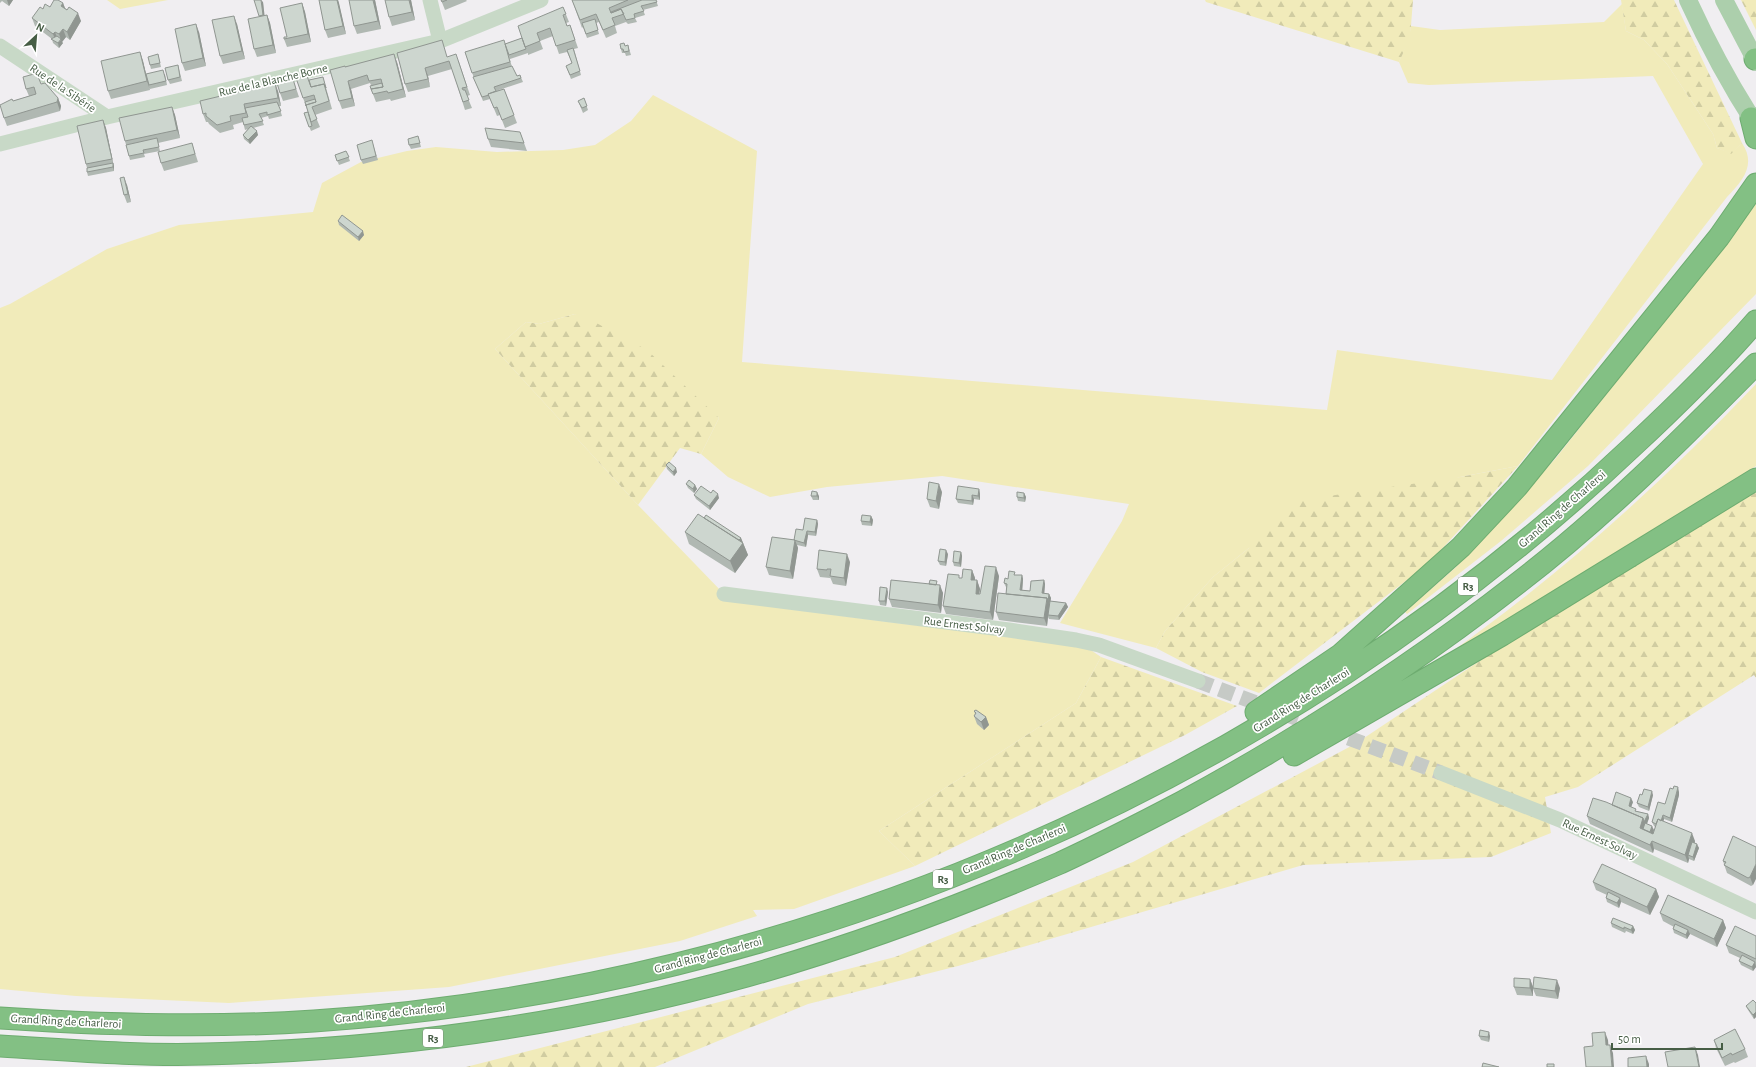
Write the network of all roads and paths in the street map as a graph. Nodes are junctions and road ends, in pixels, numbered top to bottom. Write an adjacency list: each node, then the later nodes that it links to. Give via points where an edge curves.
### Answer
1 (430, 0): 5 (street)
2 (541, 0): 5 (street, Rue de la Blanche Borne)
3 (1688, 0): 9 (main road, via 1706,40)
4 (1724, 0): 7 (main road)
5 (440, 41): 8 (street, Rue de la Blanche Borne)
6 (0, 46): 8 (street, Rue de la Sibérie)
7 (1756, 60)
8 (107, 117): 11 (street, Rue de la Blanche Borne)
9 (1754, 122): 10 (highway)
10 (1756, 138)
11 (0, 144)
12 (1756, 184): 20 (highway, via 1719,237 1517,487 1461,547 1340,655 1252,715 1177,758)
13 (1756, 321): 20 (highway, Grand Ring de Charleroi / R3, via 1667,414 1587,489 1503,559 1435,611 1331,682 1217,751)
14 (1756, 364): 18 (highway, R3, via 1608,509 1522,581 1436,646 1359,698)
15 (1756, 479): 18 (highway, via 1502,635 1274,766)
16 (724, 594): 17 (street, Rue Ernest Solvay, via 1076,640 1099,645)
17 (1198, 681)
18 (1240, 771): 23 (highway, R3, via 1063,862 958,905 855,943 754,974 645,1001 531,1023 430,1038 313,1049 202,1054 93,1052)
19 (1441, 773): 21 (street, Rue Ernest Solvay, via 1560,820)
20 (1138, 794): 22 (highway, Grand Ring de Charleroi / R3, via 1051,835 847,915 742,947 642,973 436,1009 314,1021 205,1025 111,1024)
21 (1756, 912)
22 (0, 1018)
23 (0, 1046)

